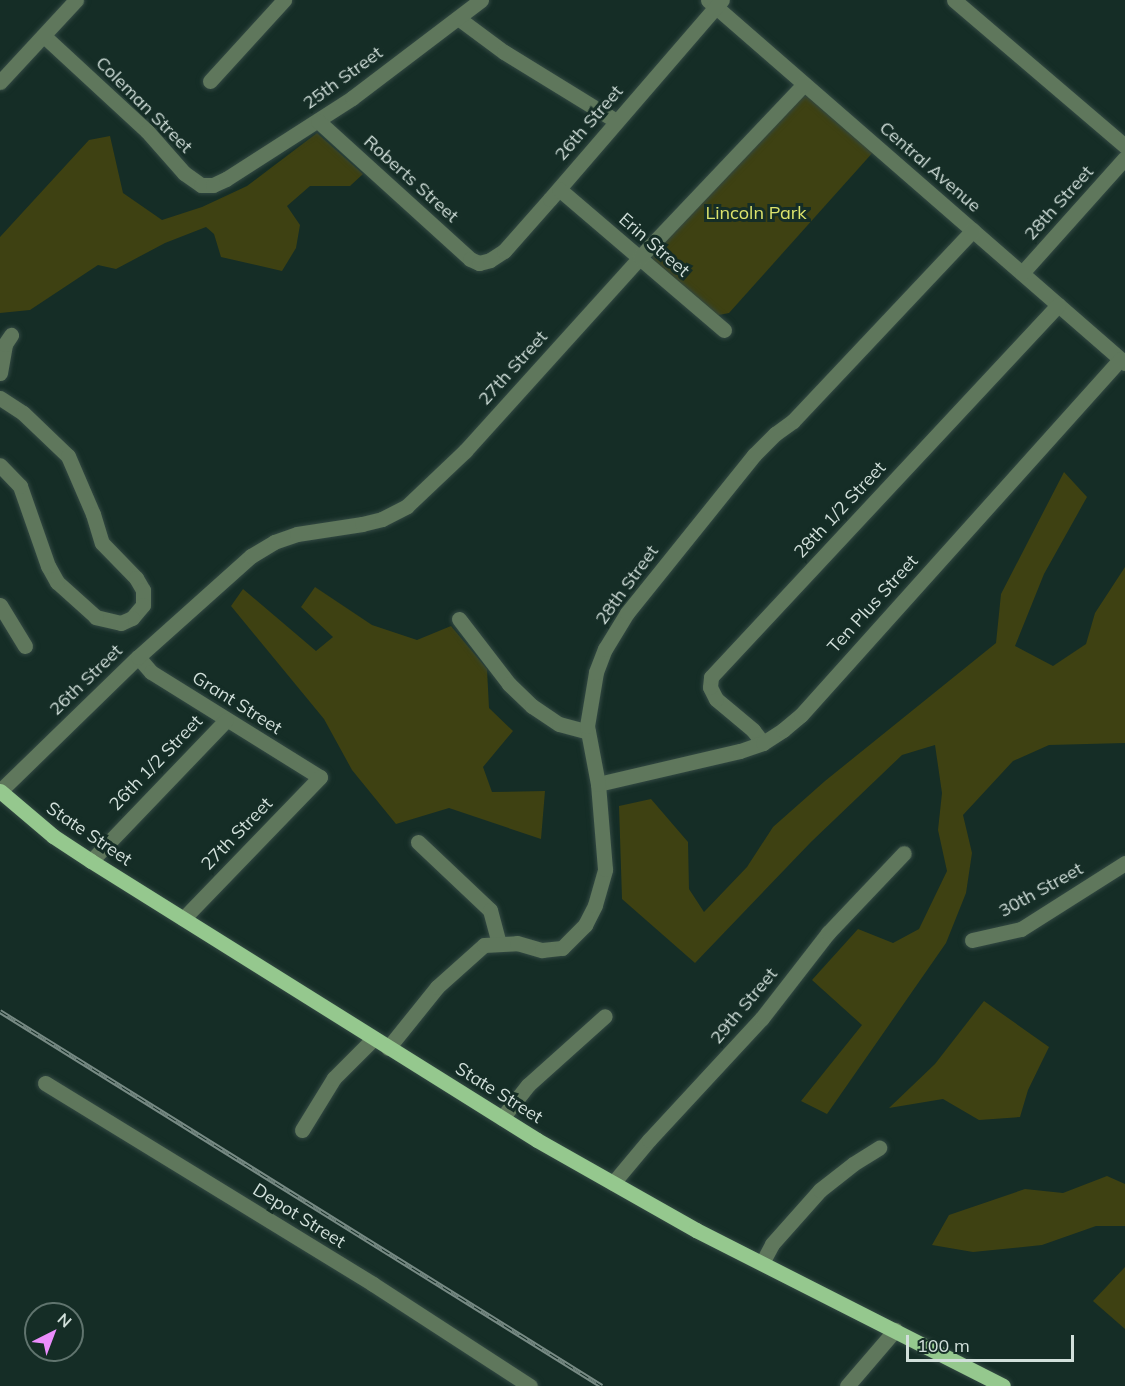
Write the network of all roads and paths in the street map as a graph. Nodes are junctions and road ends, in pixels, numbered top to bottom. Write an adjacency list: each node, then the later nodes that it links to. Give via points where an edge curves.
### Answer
1 (76, 0): 7 (street)
2 (284, 0): 8 (street)
3 (481, 0): 6 (street, 25th Street)
4 (954, 0): 13 (street)
5 (716, 2): 10 (street, Central Avenue); 12 (street, 26th Street)
6 (458, 18): 11 (street, 25th Street); 12 (street, via 504,52)
7 (44, 36): 9 (street); 15 (street, Coleman Street, via 147,131 184,173 201,185)
8 (210, 81)
9 (0, 82)
10 (804, 84): 17 (street, Central Avenue); 18 (street, 27th Street)
11 (318, 121): 15 (street, 25th Street); 19 (street, Roberts Street)
12 (616, 121): 16 (street, 26th Street)
13 (1125, 146)
14 (1125, 158): 20 (street, 28th Street)
15 (222, 181)
16 (559, 189): 18 (street, Erin Street); 19 (street, 26th Street, via 504,251)
17 (973, 231): 20 (street, Central Avenue); 34 (street, 28th Street, via 793,422 754,455 627,613 596,672)
18 (640, 257): 22 (street, Erin Street); 28 (street, 27th Street, via 465,451 407,506 382,519 297,534 274,542)
19 (479, 263)
20 (1022, 273): 21 (street, Central Avenue)
21 (1058, 305): 24 (street, Central Avenue); 35 (street, 28th 1/2 Street, via 711,677 710,687 716,699)
22 (723, 330)
23 (11, 335): 25 (street, via 5,344)
24 (1122, 361): 35 (street, Ten Plus Street, via 801,715)
25 (0, 373)
26 (0, 398): 27 (street, via 23,413 68,456 102,543 143,590 142,605 132,618 121,623 96,617 57,582 20,486)
27 (0, 465)
28 (200, 599): 32 (street, 26th Street)
29 (0, 605): 31 (street)
30 (459, 619): 34 (street, via 509,684 532,706 559,724)
31 (26, 646)
32 (138, 657): 33 (street, Grant Street, via 152,672); 38 (street, 26th Street)
33 (226, 720): 36 (street, Grant Street); 41 (street, 26th 1/2 Street)
34 (588, 732): 37 (street, 28th Street)
35 (763, 743): 37 (street, Ten Plus Street, via 740,752)
36 (320, 777): 43 (street, 27th Street)
37 (598, 784): 45 (street, 28th Street, via 605,868 585,925 562,948 542,950)
38 (0, 791): 41 (main road, State Street)
39 (418, 842): 45 (street, via 490,910)
40 (904, 853): 53 (street, 29th Street, via 828,933 762,1018)
41 (90, 861): 43 (main road, State Street)
42 (1125, 863): 44 (street, 30th Street, via 1021,929)
43 (183, 919): 47 (main road, State Street)
44 (972, 940)
45 (499, 943): 48 (street, 28th Street, via 484,945 459,966 407,1021)
46 (605, 1016): 50 (street, via 528,1085)
47 (373, 1039): 48 (main road, State Street); 51 (street, via 334,1078)
48 (388, 1048): 50 (main road, State Street)
49 (45, 1083): 56 (street, Depot Street, via 373,1284)
50 (502, 1118): 53 (main road, State Street)
51 (302, 1130)
52 (879, 1148): 54 (street, via 820,1190 772,1244)
53 (613, 1183): 54 (main road, State Street)
54 (762, 1263): 55 (main road, State Street)
55 (895, 1330): 57 (street); 58 (main road, State Street)
56 (530, 1386)
57 (847, 1386)
58 (1004, 1386)

